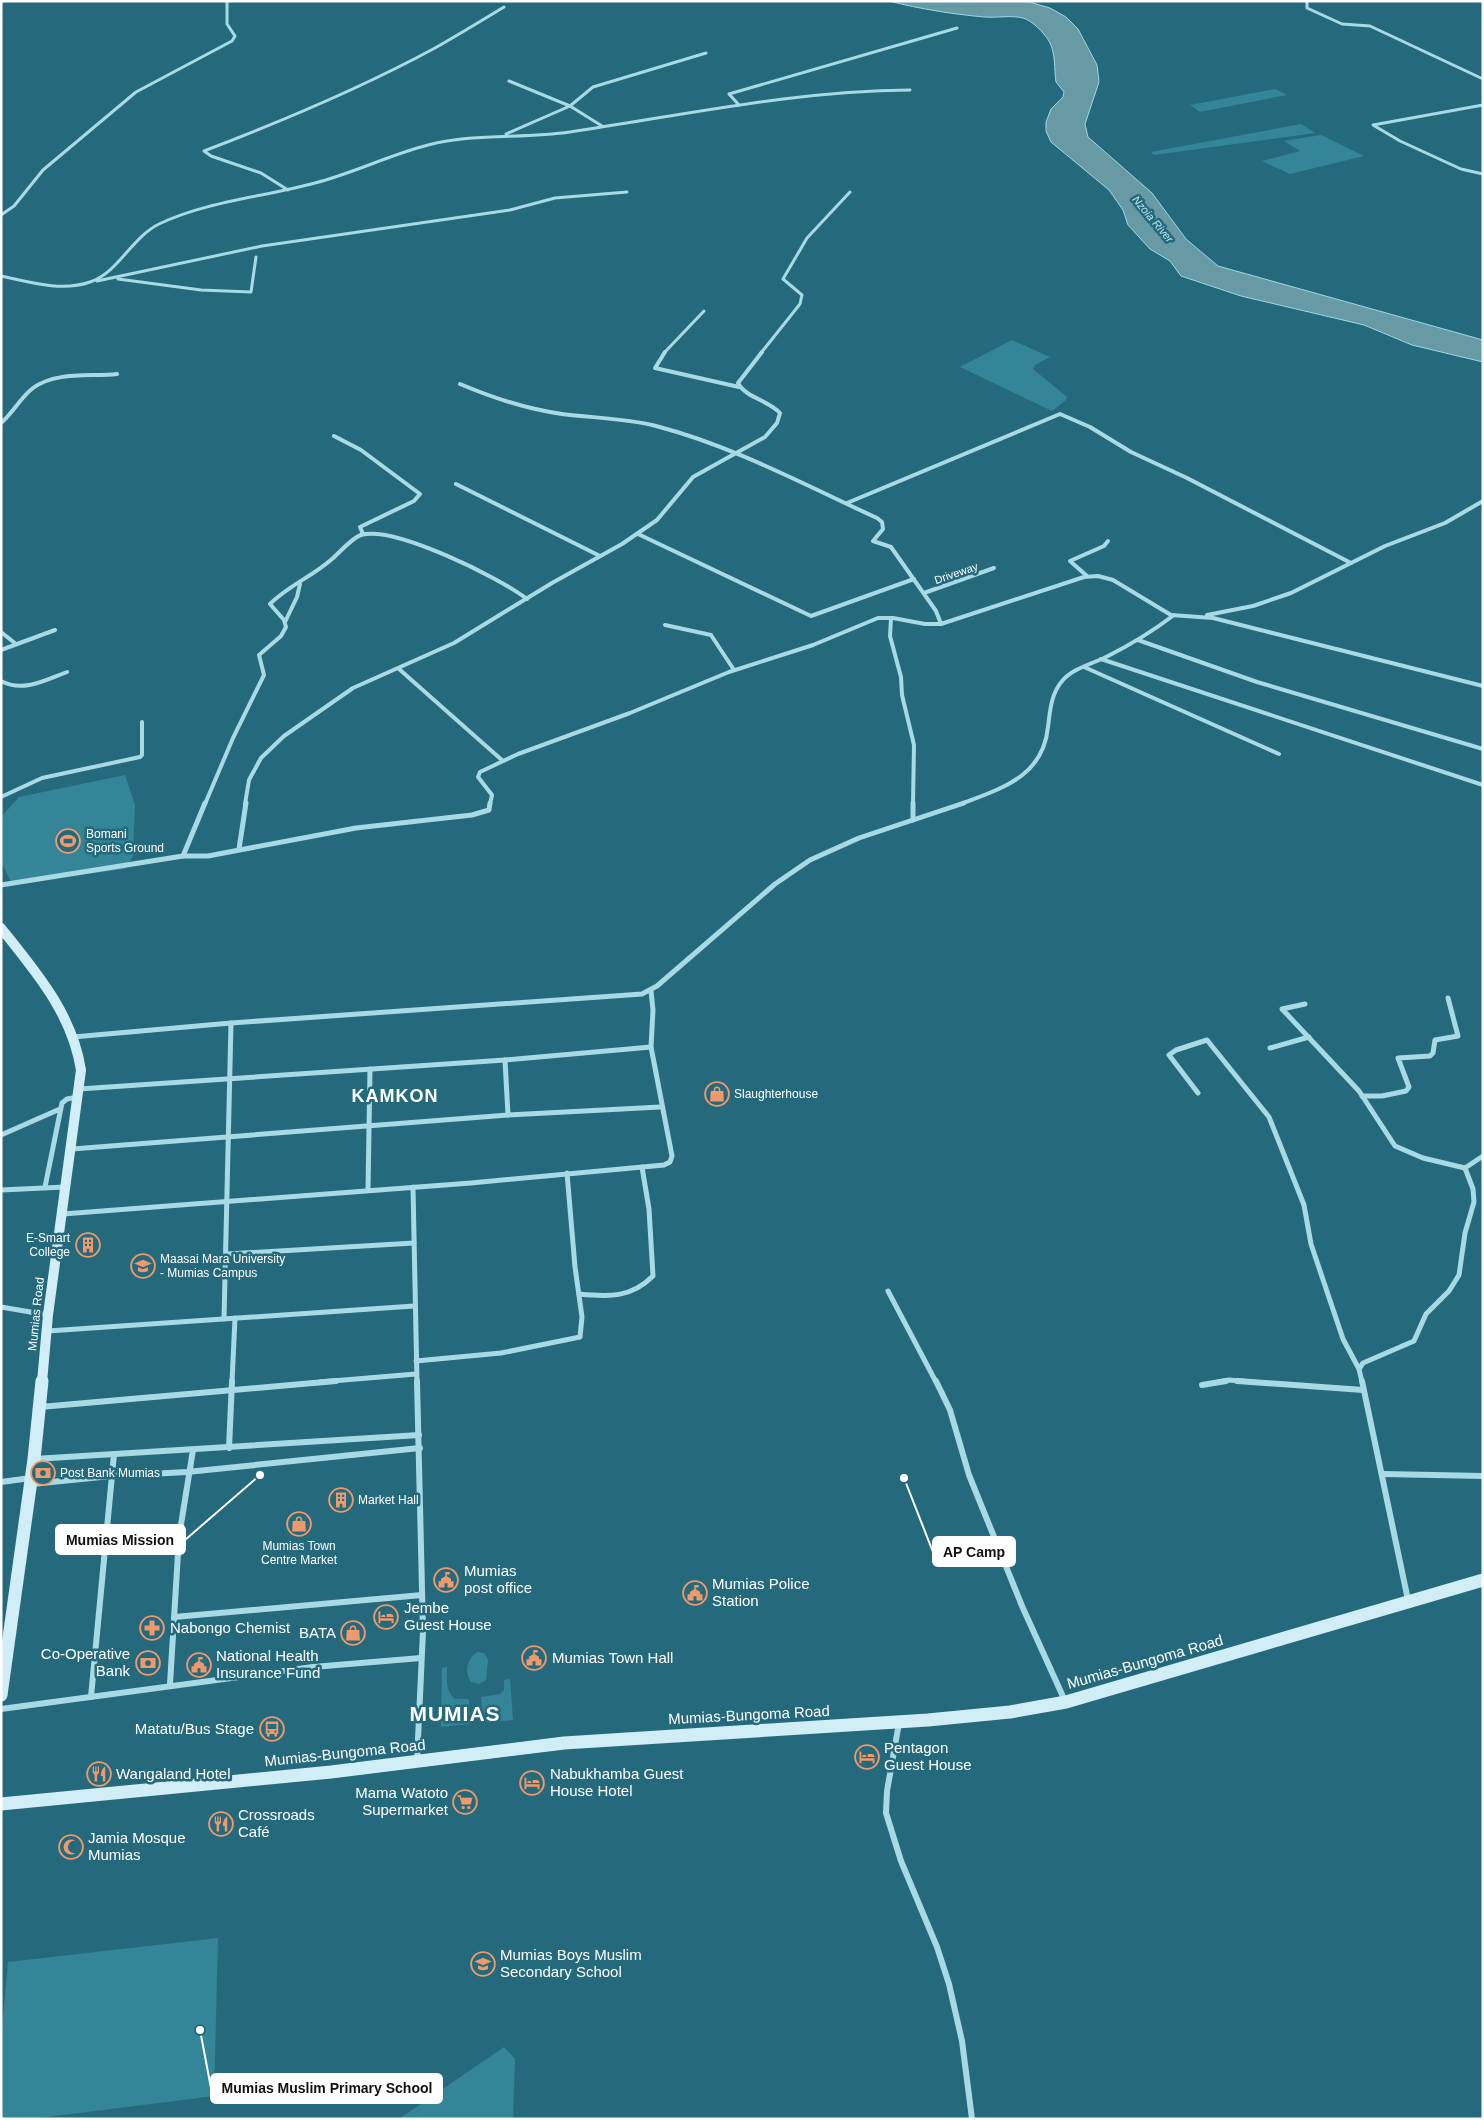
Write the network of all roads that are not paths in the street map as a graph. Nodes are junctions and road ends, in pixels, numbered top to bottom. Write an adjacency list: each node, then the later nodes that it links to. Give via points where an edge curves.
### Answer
1 (228, 1): 18 (street, via 227,24 235,36 232,41 136,92 39,174 15,204)
2 (1307, 1): 6 (street, via 1307,8 1327,18 1346,25 1370,26)
3 (504, 7): 15 (street, via 400,65 262,129 204,151 261,173)
4 (957, 28): 9 (street, via 729,94)
5 (706, 53): 11 (street, via 596,86)
6 (1483, 79)
7 (509, 81): 11 (street)
8 (910, 90): 9 (street)
9 (739, 105): 12 (street)
10 (1483, 105): 14 (street, via 1374,125 1406,145 1466,171)
11 (570, 106): 12 (street); 13 (street, via 520,130)
12 (602, 126): 13 (street)
13 (491, 137): 15 (street, via 432,144 323,182)
14 (1483, 174)
15 (288, 190): 22 (street, via 200,211 156,226)
16 (627, 192): 21 (street, via 555,198 510,210 253,247)
17 (850, 192): 26 (street, via 807,238 785,273 783,279 800,294 802,300 739,380)
18 (1, 215)
19 (256, 257): 21 (street, via 252,292 201,290)
20 (1, 276): 22 (street, via 60,285)
21 (112, 278): 22 (street)
22 (94, 281)
23 (704, 311): 26 (street, via 655,368)
24 (117, 374): 27 (street, via 41,382 27,392)
25 (460, 384): 29 (street, via 510,404 658,427)
26 (739, 387): 29 (street, via 774,406 780,417 765,437)
27 (1, 423)
28 (334, 436): 33 (street, via 361,450 420,494 360,528)
29 (736, 454): 32 (street); 34 (street, via 693,477 657,520)
30 (456, 484): 36 (street)
31 (1483, 501): 37 (street, via 1445,523)
32 (847, 503): 37 (street, via 1060,414); 40 (street, via 881,521 882,532 873,541 891,547)
33 (363, 534): 41 (street); 43 (street, via 383,536 438,554 508,584)
34 (638, 534): 36 (street); 40 (street, via 811,616)
35 (1108, 541): 39 (street, via 1104,546 1070,561)
36 (600, 556): 43 (street)
37 (1351, 563): 45 (street, via 1278,598)
38 (994, 568): 42 (street, Driveway)
39 (1087, 576): 44 (street, via 1114,580); 48 (street)
40 (914, 579): 42 (street)
41 (300, 583): 47 (street, via 297,598); 47 (street, via 271,603)
42 (924, 593): 48 (street)
43 (527, 599): 57 (street, via 454,643)
44 (1174, 616): 45 (street); 52 (street)
45 (1204, 616): 61 (street)
46 (891, 618): 48 (street); 58 (street, via 873,620 813,645); 68 (street, via 890,636 914,745)
47 (285, 622): 70 (street, via 282,636 258,658 264,675 233,738)
48 (941, 624)
49 (665, 625): 58 (street, via 711,635)
50 (56, 630): 53 (street)
51 (1, 632): 53 (street)
52 (1138, 640): 55 (street); 63 (street, via 1248,679)
53 (16, 644): 54 (street)
54 (1, 650)
55 (1101, 659): 56 (street); 66 (street)
56 (1084, 667): 64 (street); 68 (street, via 1067,677 1056,690 1045,749 1036,765 970,801)
57 (399, 669): 65 (street); 69 (street, via 353,688 326,704 284,736 262,758 249,780)
58 (734, 670): 65 (street)
59 (68, 672): 60 (street, via 18,687)
60 (1, 681)
61 (1483, 686)
62 (142, 722): 67 (street, via 140,757 42,778)
63 (1483, 749)
64 (1279, 754)
65 (503, 761): 69 (street, via 480,772 478,777 492,796 489,810 472,815 356,828)
66 (1483, 784)
67 (1, 796)
68 (913, 820): 73 (street, via 835,847 795,869)
69 (239, 849): 70 (street, via 208,856)
70 (183, 856): 71 (street)
71 (1, 885)
72 (1, 928): 77 (street, Mumias Road, via 56,1002)
73 (651, 990): 76 (street, via 637,995 600,998); 79 (street)
74 (1448, 998): 86 (street, via 1458,1036 1435,1040 1430,1056 1398,1058 1409,1082 1406,1091)
75 (1305, 1004): 78 (street, via 1282,1009)
76 (231, 1023): 77 (street); 83 (street)
77 (73, 1037): 84 (street, Mumias Road, via 80,1060)
78 (1309, 1037): 80 (street); 86 (street)
79 (651, 1047): 81 (street); 87 (street)
80 (1270, 1048)
81 (505, 1060): 82 (street); 89 (street)
82 (370, 1069): 83 (street); 90 (street)
83 (231, 1078): 84 (street); 92 (street)
84 (79, 1093): 88 (street, via 64,1101); 93 (street, Mumias Road)
85 (1198, 1093): 116 (street, via 1169,1055 1207,1040 1269,1117 1304,1205 1311,1244 1340,1332)
86 (1362, 1096): 96 (street, via 1400,1150)
87 (660, 1107): 89 (street); 95 (street, via 672,1159 664,1165)
88 (60, 1109): 91 (street); 98 (street)
89 (508, 1115): 90 (street)
90 (370, 1126): 92 (street); 102 (street)
91 (1, 1136)
92 (229, 1136): 93 (street); 103 (street)
93 (72, 1149): 99 (street, Mumias Road)
94 (1483, 1156): 96 (street)
95 (642, 1167): 97 (street); 108 (street, via 649,1210 653,1276 641,1288 624,1296)
96 (1465, 1168): 116 (street, via 1474,1202 1457,1281 1426,1314 1414,1341 1363,1363)
97 (568, 1173): 100 (street); 108 (street)
98 (45, 1187): 99 (street); 101 (street)
99 (65, 1187): 104 (street, Mumias Road)
100 (414, 1187): 102 (street); 105 (street)
101 (1, 1190)
102 (368, 1190): 103 (street)
103 (229, 1200): 104 (street); 106 (street)
104 (62, 1214): 111 (street, Mumias Road)
105 (414, 1243): 106 (street); 110 (street)
106 (227, 1254): 113 (street)
107 (888, 1291): 142 (street, via 950,1410 969,1476 1022,1606)
108 (580, 1294): 115 (street, via 583,1324 581,1336 577,1339 501,1353)
109 (1, 1306): 111 (street)
110 (414, 1306): 112 (street); 115 (street)
111 (48, 1315): 114 (street, Mumias Road)
112 (235, 1318): 113 (street); 119 (street)
113 (224, 1319): 114 (street)
114 (48, 1332): 121 (street, Mumias Road)
115 (416, 1361): 117 (street)
116 (1359, 1369): 120 (street)
117 (416, 1374): 119 (street); 122 (street)
118 (1202, 1385): 120 (street, via 1229,1380)
119 (232, 1389): 121 (street); 123 (street)
120 (1363, 1390): 129 (street)
121 (39, 1408): 127 (street, Mumias Road)
122 (419, 1435): 123 (street); 124 (street)
123 (229, 1448): 125 (street)
124 (420, 1448): 128 (street); 135 (street)
125 (193, 1450): 126 (street); 128 (street)
126 (114, 1454): 127 (street); 130 (street)
127 (34, 1459): 133 (street, Mumias Road)
128 (188, 1472): 130 (street); 137 (street, via 178,1547)
129 (1383, 1474): 131 (street); 136 (street)
130 (111, 1476): 133 (street); 141 (street)
131 (1483, 1476)
132 (1, 1482): 133 (street)
133 (30, 1482): 140 (street, Mumias Road)
134 (1483, 1580): 136 (street, Mumias-Bungoma Road)
135 (422, 1595): 137 (street); 138 (street)
136 (1408, 1600): 142 (street, Mumias-Bungoma Road)
137 (174, 1617): 139 (street)
138 (421, 1658): 139 (street); 145 (street)
139 (170, 1684): 141 (street)
140 (1, 1695)
141 (91, 1697): 143 (street)
142 (1066, 1702): 144 (street, Mumias-Bungoma Road, via 1010,1712)
143 (1, 1708)
144 (899, 1722): 145 (street, Mumias-Bungoma Road, via 564,1743); 147 (street, via 886,1813 901,1861 949,1984 962,2041)
145 (417, 1762): 146 (street, Mumias-Bungoma Road)
146 (1, 1804)
147 (972, 2119)

